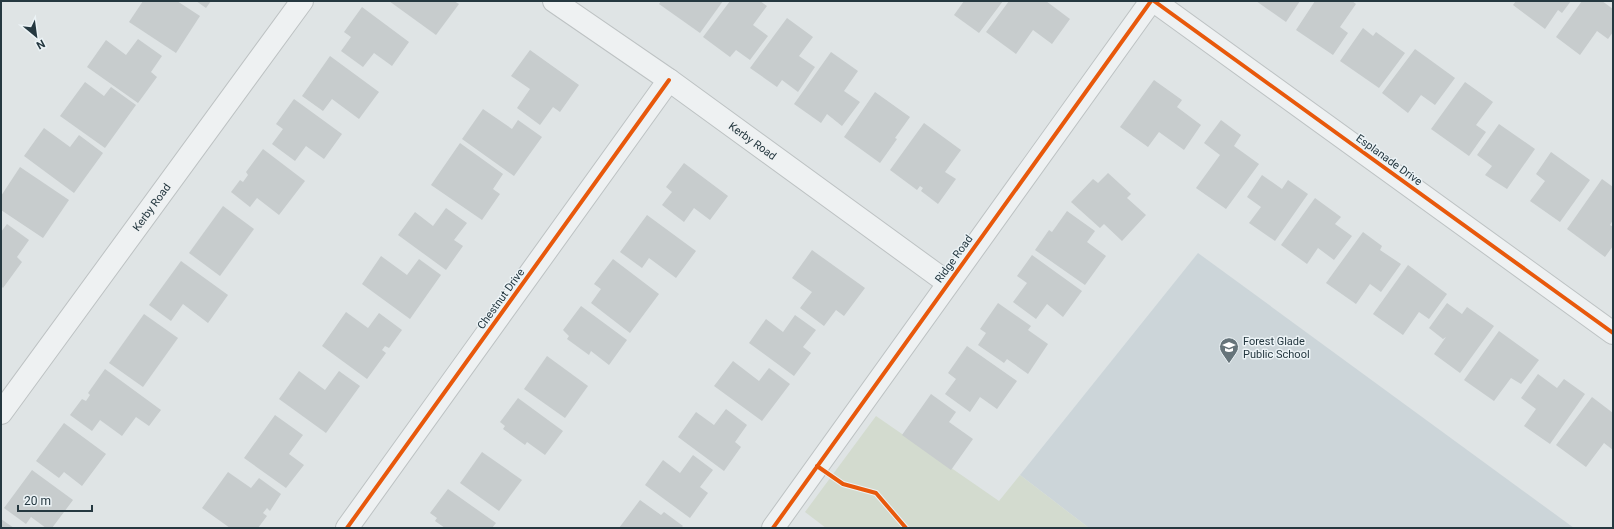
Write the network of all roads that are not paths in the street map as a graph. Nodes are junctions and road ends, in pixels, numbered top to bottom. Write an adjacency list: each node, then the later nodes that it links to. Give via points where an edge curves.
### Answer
1 (302, 1): 7 (street, Kerby Road)
2 (554, 1): 4 (street, Kerby Road)
3 (1152, 1): 5 (street, Ridge Road); 6 (street, Esplanade Drive)
4 (669, 80): 5 (street, Kerby Road); 8 (street, Chestnut Drive)
5 (948, 283): 9 (street, Ridge Road)
6 (1613, 333)
7 (1, 413)
8 (347, 528)
9 (773, 528)

